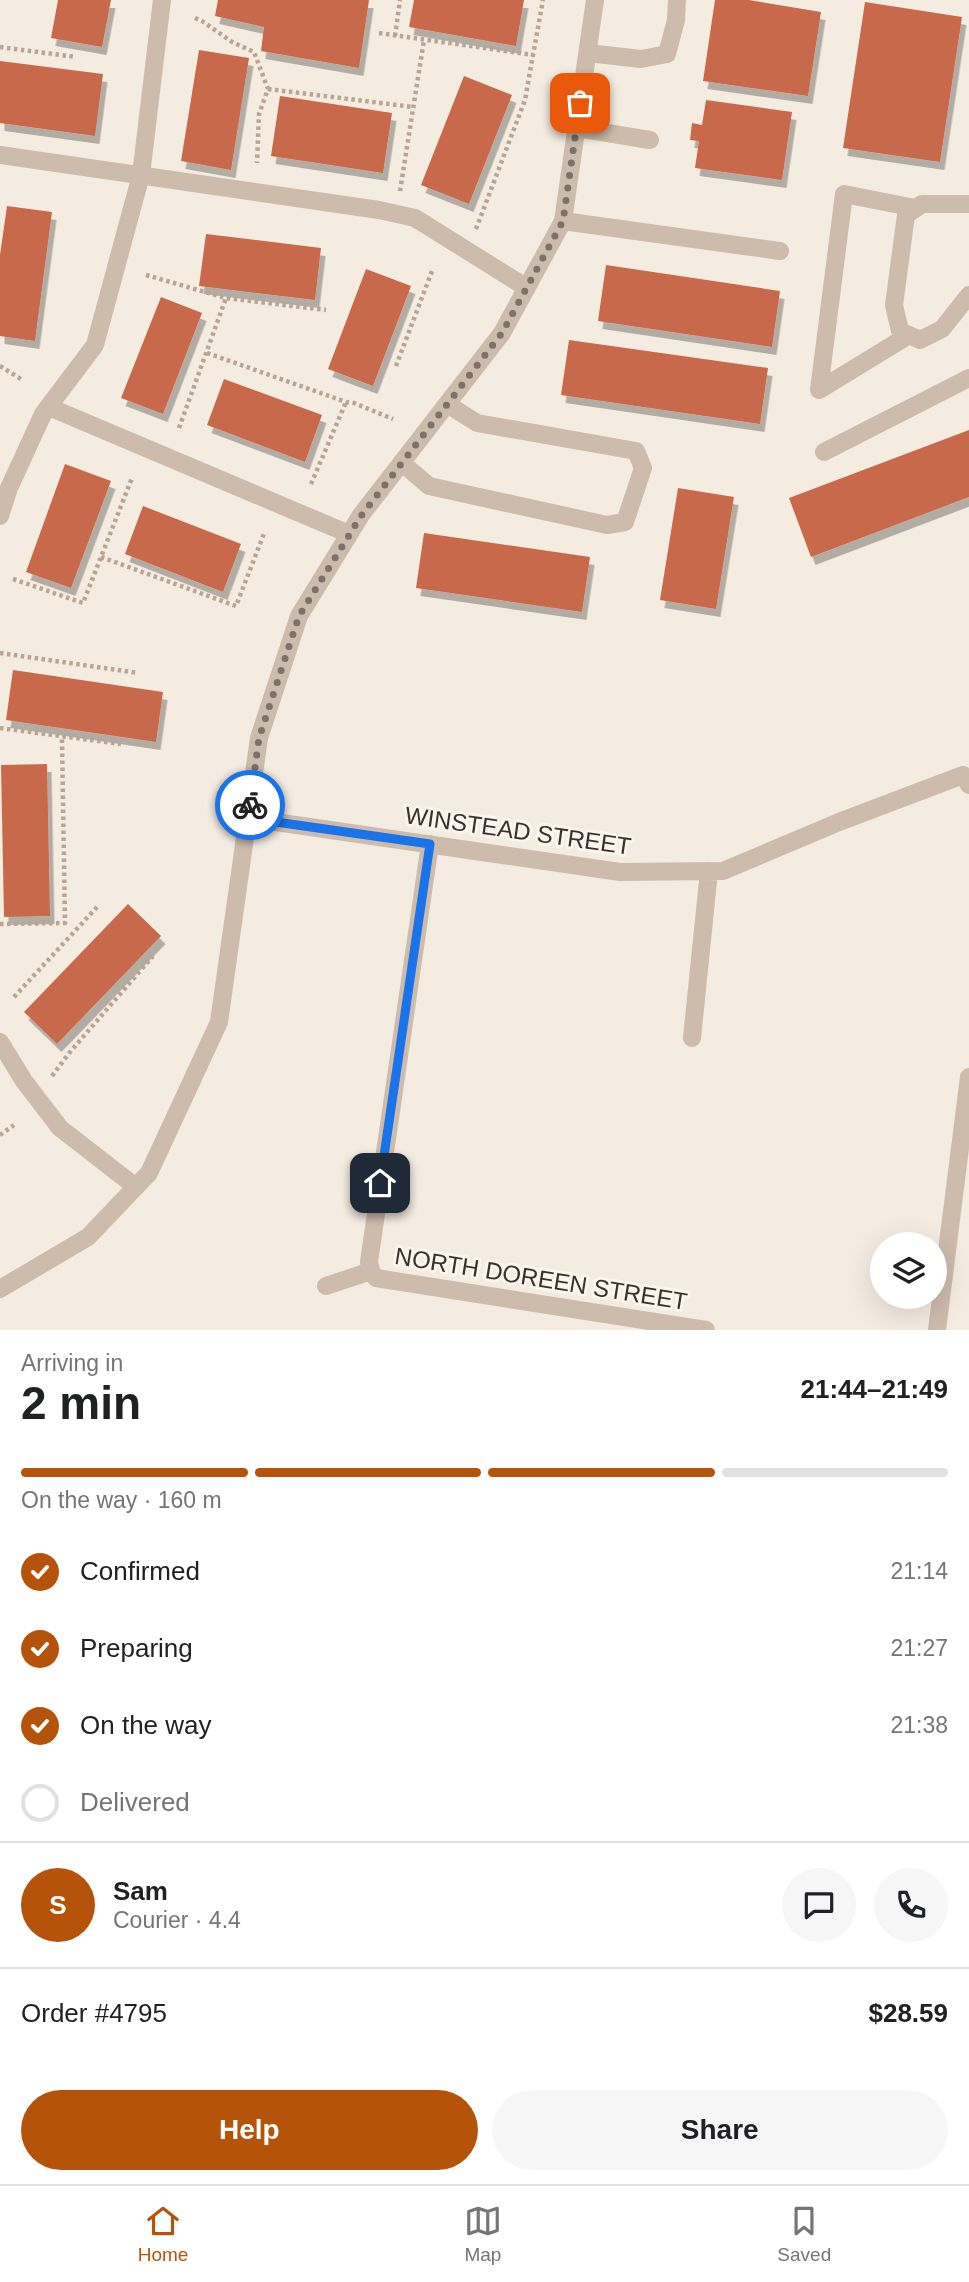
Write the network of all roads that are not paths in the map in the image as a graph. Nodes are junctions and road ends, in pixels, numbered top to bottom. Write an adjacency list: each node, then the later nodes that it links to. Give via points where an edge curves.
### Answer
1 (162, 0): 8 (street)
2 (595, 0): 4 (street)
3 (677, 0): 4 (street, via 667,54 641,59)
4 (588, 53): 5 (street)
5 (577, 128): 6 (street); 11 (street)
6 (650, 140)
7 (0, 155): 8 (street)
8 (141, 175): 13 (street, via 415,218); 18 (street, via 95,345)
9 (969, 204): 10 (street)
10 (915, 208): 15 (street, via 906,215 894,305 900,331); 15 (street, via 844,194 819,390)
11 (563, 221): 12 (street); 13 (street)
12 (780, 251)
13 (527, 288): 17 (street, via 502,333)
14 (969, 295): 15 (street, via 942,329 920,340)
15 (909, 335)
16 (969, 378): 19 (street)
17 (447, 404): 20 (street); 20 (street, via 477,423 636,451 643,468 625,522 607,525 429,486)
18 (49, 407): 21 (street); 22 (street)
19 (824, 452)
20 (401, 463): 22 (street)
21 (0, 516)
22 (349, 534): 24 (street, via 299,616 259,738)
23 (969, 785): 26 (street, WINSTEAD STREET, via 963,775 723,871)
24 (248, 818): 25 (street, WINSTEAD STREET); 30 (street, via 219,1022 149,1173)
25 (430, 844): 26 (street, WINSTEAD STREET, via 620,872); 31 (street, via 369,1262)
26 (709, 871): 27 (street)
27 (692, 1038)
28 (0, 1042): 30 (street, via 60,1128)
29 (969, 1077): 35 (street)
30 (136, 1187): 33 (street, via 88,1237)
31 (372, 1272): 32 (street); 34 (street, NORTH DOREEN STREET, via 376,1278)
32 (326, 1286)
33 (0, 1289)
34 (706, 1330)
35 (937, 1330)

